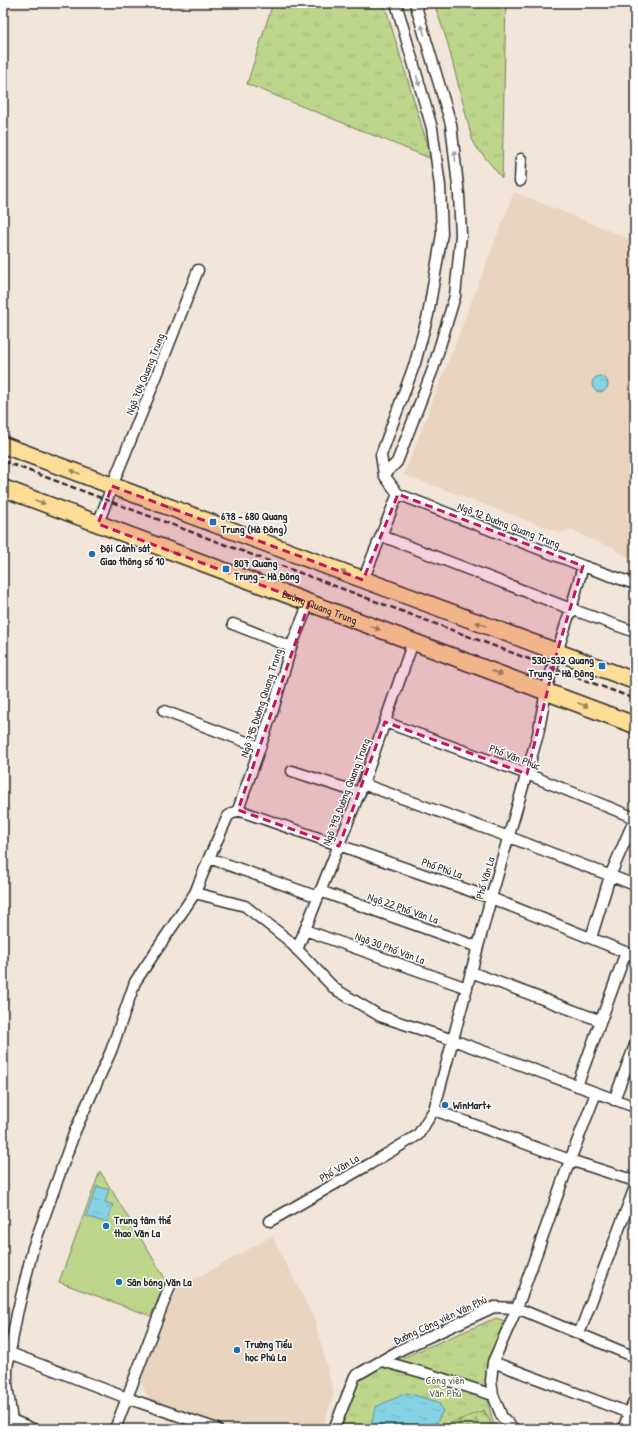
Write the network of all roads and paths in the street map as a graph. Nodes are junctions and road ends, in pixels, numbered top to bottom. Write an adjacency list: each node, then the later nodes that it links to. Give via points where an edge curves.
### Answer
1 (396, 3): 7 (street, one-way to 7, via 432,128 440,186 442,234 429,309 415,363 381,455)
2 (415, 3): 7 (street, one-way to 2, via 397,462 433,369 455,296 461,235 450,124)
3 (521, 159): 4 (street)
4 (520, 181)
5 (198, 270): 8 (street, Ngõ 704 Quang Trung)
6 (3, 445): 8 (highway, one-way to 6)
7 (384, 475): 10 (street)
8 (112, 486): 11 (street, Ngõ 704 Quang Trung); 14 (highway, one-way to 8)
9 (3, 488): 11 (highway, Đường Quang Trung, one-way to 11)
10 (398, 494): 12 (street); 13 (street, Ngõ 12 Đường Quang Trung)
11 (98, 524): 16 (highway, Đường Quang Trung, one-way to 16)
12 (382, 536): 14 (street); 17 (street)
13 (583, 566): 15 (street, Ngõ 12 Đường Quang Trung); 17 (street, Phố Văn La)
14 (363, 580): 22 (highway, one-way to 14)
15 (635, 584)
16 (309, 603): 20 (highway, Đường Quang Trung, one-way to 20); 21 (street, Ngõ 795 Đường Quang Trung)
17 (571, 609): 19 (street); 22 (street, Phố Văn La)
18 (232, 624): 21 (street)
19 (635, 632)
20 (413, 642): 24 (highway, Đường Quang Trung, one-way to 24); 26 (street, Ngõ 793 Đường Quang Trung)
21 (292, 647): 28 (street, Ngõ 795 Đường Quang Trung)
22 (556, 652): 23 (highway); 24 (street, Phố Văn La)
23 (635, 681)
24 (546, 692): 27 (highway, Đường Quang Trung, one-way to 27); 30 (street, Phố Văn La)
25 (164, 711): 28 (street)
26 (385, 722): 30 (street, Phố Văn Phúc); 31 (street, Ngõ 793 Đường Quang Trung)
27 (635, 725)
28 (260, 746): 32 (street, Ngõ 795 Đường Quang Trung)
29 (292, 771): 31 (street)
30 (527, 774): 33 (street, Phố Văn Phúc); 34 (street, Phố Văn La)
31 (361, 788): 34 (street); 35 (street, Ngõ 793 Đường Quang Trung)
32 (238, 810): 35 (street, Phố Phú La); 36 (street, via 228,816)
33 (635, 818): 37 (street)
34 (509, 837): 37 (street); 41 (street, Phố Văn La)
35 (339, 846): 40 (street, Ngõ 793 Đường Quang Trung); 41 (street, Phố Phú La)
36 (209, 858): 39 (street); 40 (street, Ngõ 22 Phố Văn La)
37 (610, 876): 38 (street); 43 (street)
38 (635, 885)
39 (195, 893): 45 (street, via 245,906); 64 (street, via 135,982 111,1051 76,1131 33,1248)
40 (319, 894): 42 (street, Ngõ 793 Đường Quang Trung); 44 (street, Ngõ 22 Phố Văn La)
41 (491, 898): 43 (street, Phố Phú La); 44 (street, Phố Văn La)
42 (305, 930): 45 (street, Ngõ 793 Đường Quang Trung); 48 (street, Ngõ 30 Phố Văn La)
43 (591, 938): 46 (street, Phố Phú La)
44 (478, 947): 47 (street, Phố Văn La)
45 (297, 950): 50 (street, via 335,989 380,1016)
46 (630, 954): 49 (street)
47 (471, 972): 48 (street, Phố Văn La); 49 (street)
48 (467, 988): 50 (street, Phố Văn La)
49 (601, 1021): 52 (street)
50 (453, 1040): 52 (street); 56 (street, Phố Văn La)
51 (635, 1044): 54 (street)
52 (577, 1086): 53 (street)
53 (596, 1093): 54 (street); 57 (street)
54 (614, 1100): 55 (street)
55 (635, 1107)
56 (434, 1110): 57 (street); 60 (street, Phố Văn La, via 418,1135)
57 (570, 1160): 58 (street); 62 (street)
58 (635, 1181)
59 (635, 1187): 63 (street)
60 (270, 1221)
61 (170, 1286): 70 (street)
62 (517, 1308): 63 (street, Đường Công viên Văn Phú); 66 (street, Đường Công viên Văn Phú, via 494,1307 402,1349); 67 (street)
63 (579, 1334): 65 (street, Đường Công viên Văn Phú)
64 (10, 1353): 68 (street); 70 (street)
65 (635, 1357)
66 (382, 1361): 69 (street); 77 (street, Đường Công viên Văn Phú, via 355,1376)
67 (493, 1362): 69 (street); 72 (street)
68 (5, 1385): 73 (street)
69 (493, 1395): 78 (street, via 502,1417)
70 (127, 1398): 75 (street); 76 (street)
71 (635, 1399): 72 (street)
72 (629, 1413): 79 (street)
73 (13, 1425): 74 (street)
74 (33, 1429)
75 (115, 1429)
76 (217, 1429)
77 (334, 1429)
78 (514, 1429)
79 (623, 1429)

